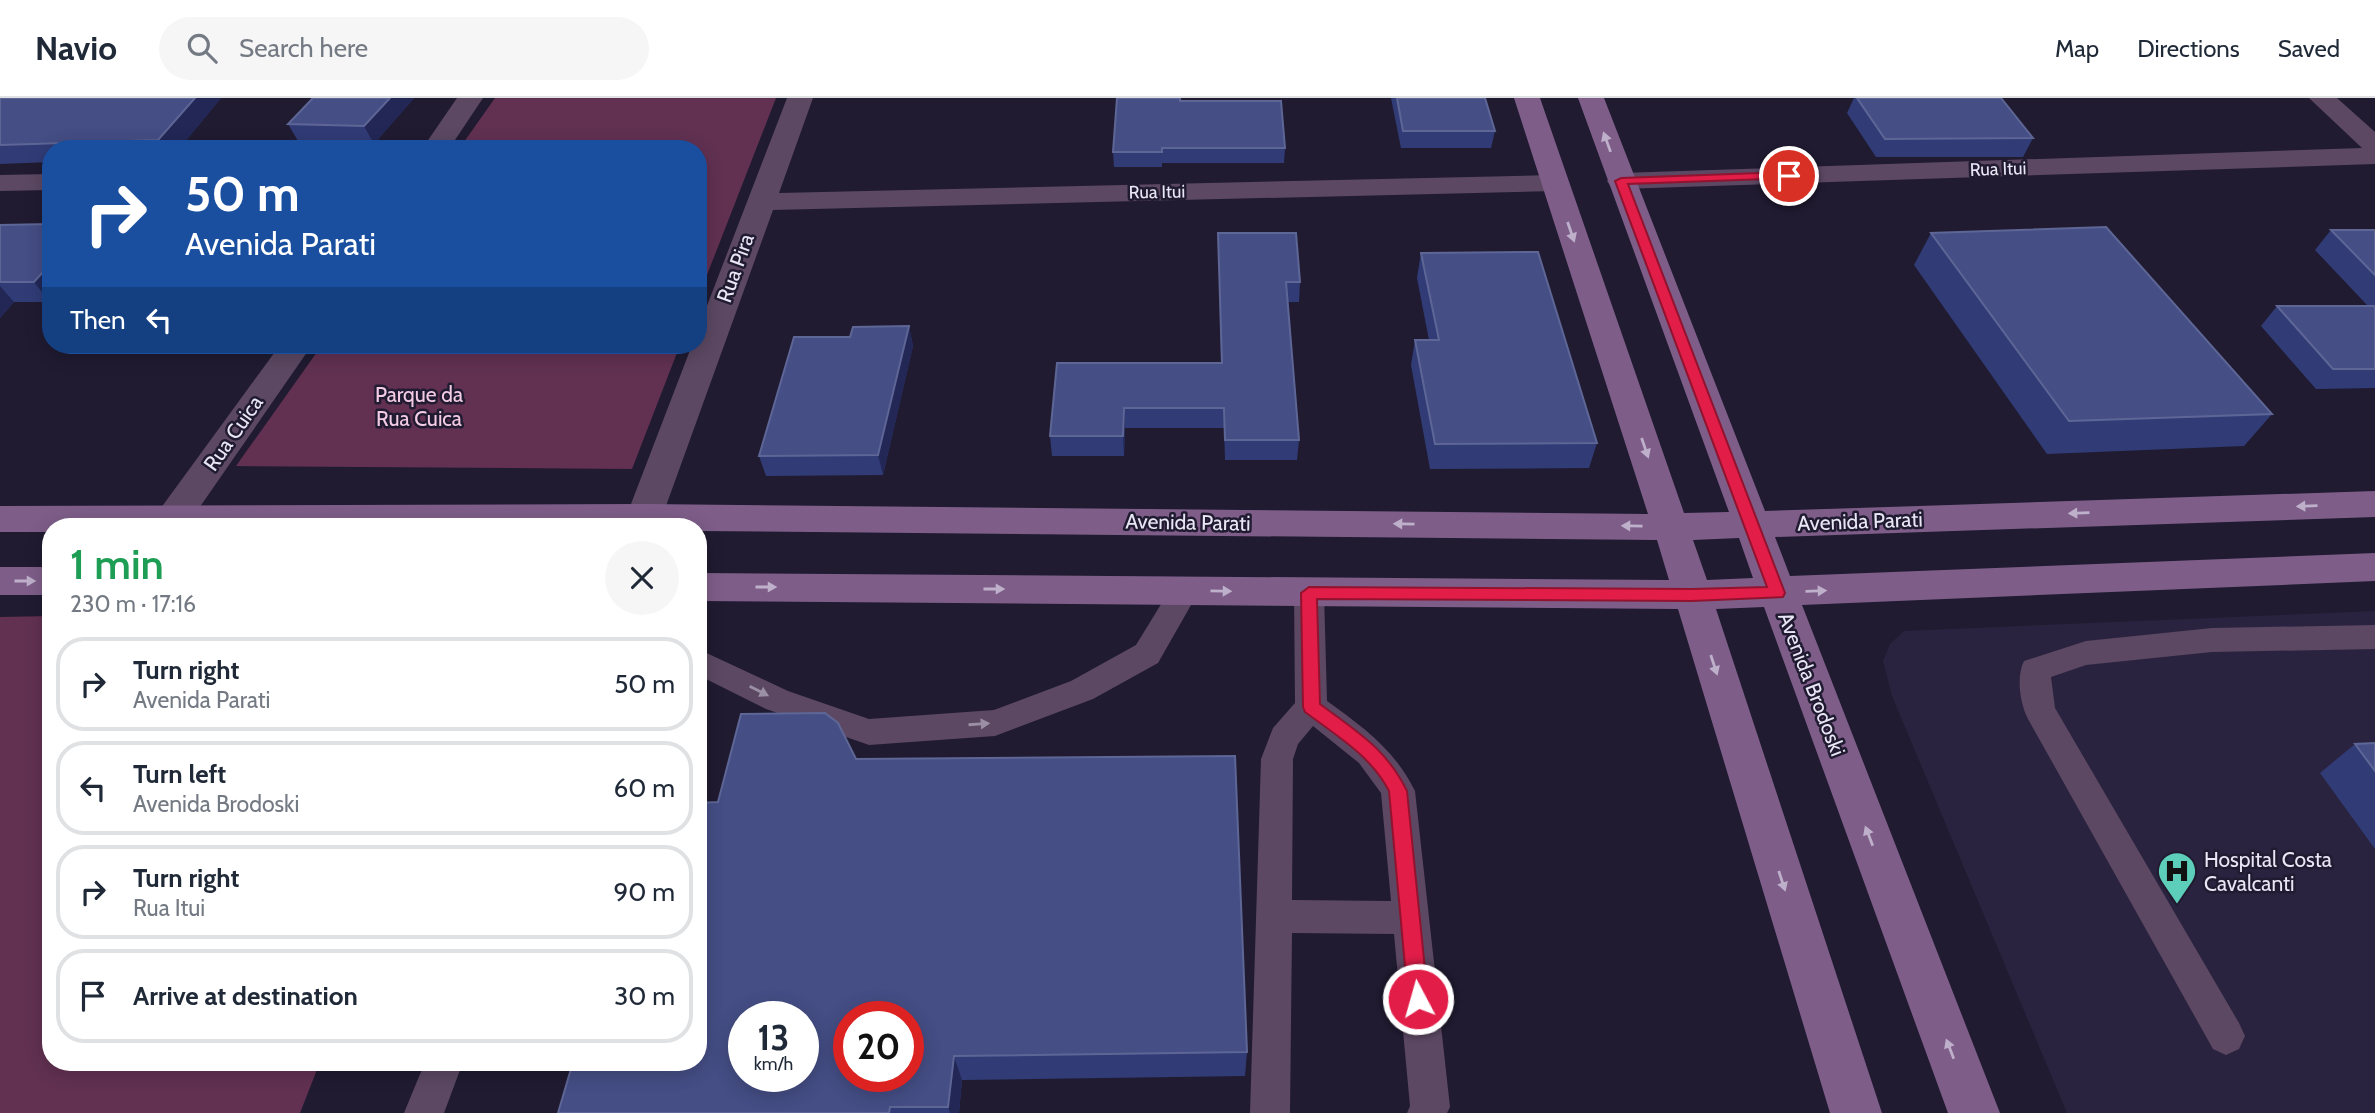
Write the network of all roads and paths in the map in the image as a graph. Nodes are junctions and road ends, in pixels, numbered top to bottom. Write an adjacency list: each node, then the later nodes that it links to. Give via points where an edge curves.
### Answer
1 (470, 98): 6 (street)
2 (800, 98): 13 (street, Rua Pira)
3 (1527, 98): 12 (street)
4 (1591, 98): 9 (street, Avenida Brodoski, one-way to 4)
5 (2322, 98): 7 (street)
6 (441, 140)
7 (2375, 146)
8 (2375, 156): 9 (street, Rua Itui)
9 (1621, 181): 23 (street, Avenida Brodoski)
10 (42, 182): 11 (street)
11 (0, 183)
12 (1554, 183): 13 (street, Rua Itui); 24 (street, one-way to 24)
13 (760, 202): 14 (street, Rua Pira)
14 (707, 346)
15 (290, 354): 19 (street, Rua Cuica)
16 (704, 354): 18 (street, Rua Pira)
17 (2375, 504): 23 (street, Avenida Parati, one-way to 23)
18 (644, 517): 20 (street, Avenida Parati); 24 (street, Avenida Parati, one-way to 18)
19 (172, 518)
20 (526, 518)
21 (0, 519): 22 (street, Avenida Parati)
22 (42, 519)
23 (1753, 524): 24 (street, Avenida Parati); 31 (street, Avenida Brodoski)
24 (1671, 527): 32 (street)
25 (2375, 567): 31 (street, one-way to 25)
26 (0, 581): 27 (street, one-way to 27)
27 (42, 581)
28 (707, 587): 29 (street, one-way to 29)
29 (1184, 591): 30 (street, one-way to 30); 34 (lane, one-way to 29, via 777,700 869,732 995,723 1082,690 1147,654)
30 (1309, 593): 32 (street); 35 (lane)
31 (1777, 593): 32 (street); 44 (street, Avenida Brodoski, one-way to 31)
32 (1692, 595): 43 (street, one-way to 43)
33 (2375, 637): 38 (lane, via 2212,640 2086,653 2035,670 2039,710)
34 (707, 665)
35 (1311, 707): 36 (lane, via 1284,738 1277,759); 37 (lane, via 1366,748 1386,768 1398,791)
36 (1275, 916): 37 (lane); 41 (lane)
37 (1409, 918): 42 (lane, via 1430,1107)
38 (2226, 1035)
39 (440, 1071): 40 (lane)
40 (424, 1113)
41 (1269, 1113)
42 (1427, 1113)
43 (1856, 1113)
44 (1974, 1113)

